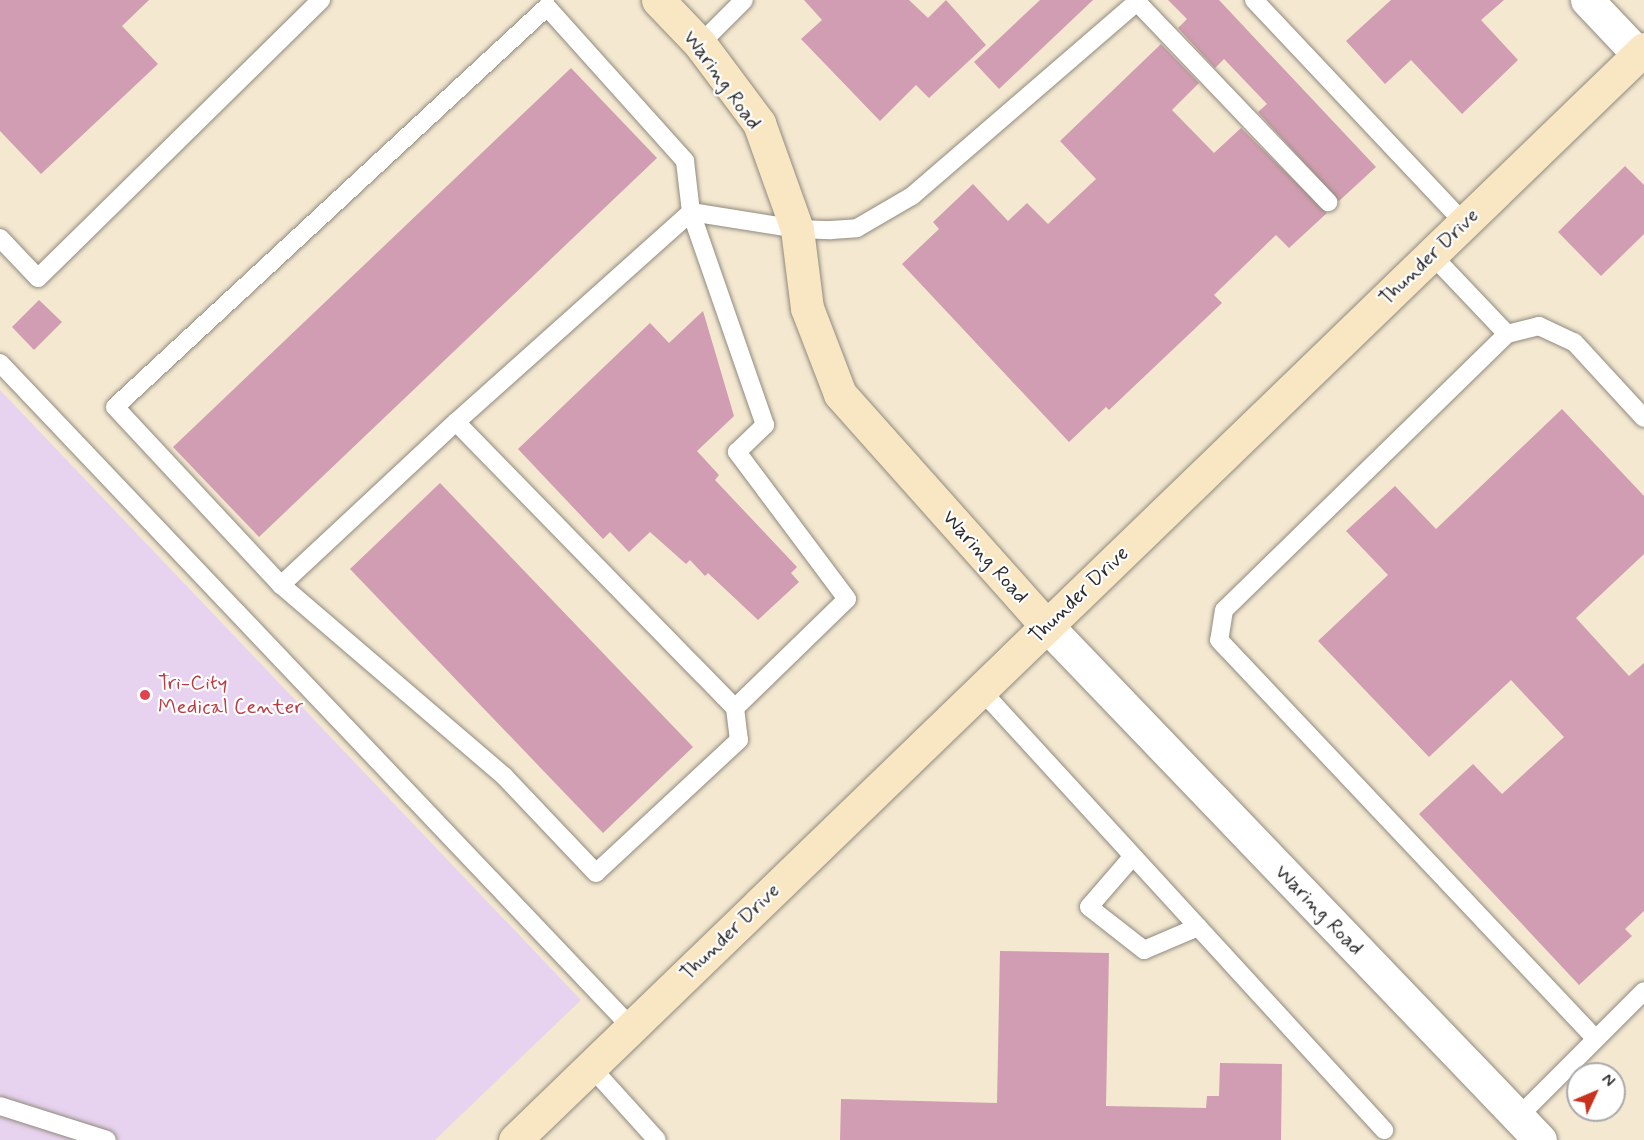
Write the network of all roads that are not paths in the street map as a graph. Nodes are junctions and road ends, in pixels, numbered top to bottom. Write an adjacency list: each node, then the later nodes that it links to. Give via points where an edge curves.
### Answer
1 (321, 0): 13 (lane, via 38,278)
2 (658, 0): 7 (street, Waring Road)
3 (744, 0): 7 (lane)
4 (1254, 0): 11 (lane)
5 (1587, 0): 8 (street)
6 (1138, 1): 9 (lane); 12 (lane, via 912,196 857,228)
7 (700, 44): 12 (street, Waring Road, via 759,123)
8 (1641, 52): 11 (street, Thunder Drive)
9 (1328, 202)
10 (691, 212): 12 (lane); 18 (lane); 19 (lane, via 685,161 547,7 115,407); 22 (lane, via 765,425 737,452 847,599)
11 (1464, 223): 14 (street, Thunder Drive)
12 (796, 229): 20 (street, Waring Road, via 807,308 840,394)
13 (0, 238)
14 (1432, 255): 15 (lane); 20 (street, Thunder Drive)
15 (1507, 334): 17 (lane, via 1539,326 1574,342); 27 (lane, via 1224,610 1219,640)
16 (0, 363): 26 (lane)
17 (1644, 418)
18 (456, 422): 19 (lane); 22 (lane)
19 (281, 585): 22 (lane, via 504,776 596,873 739,740)
20 (1047, 626): 21 (street, Thunder Drive); 30 (street, Waring Road)
21 (981, 690): 23 (lane); 26 (street, Thunder Drive)
22 (735, 708)
23 (1133, 856): 24 (lane); 24 (lane, via 1089,907 1144,950)
24 (1198, 927): 31 (lane)
25 (1644, 991): 27 (lane)
26 (631, 1027): 28 (street, Thunder Drive)
27 (1595, 1038): 30 (lane)
28 (591, 1066): 33 (street, Thunder Drive); 34 (lane)
29 (0, 1106): 32 (lane)
30 (1518, 1117): 35 (street, Waring Road)
31 (1384, 1130)
32 (107, 1140)
33 (515, 1140)
34 (657, 1140)
35 (1540, 1140)

